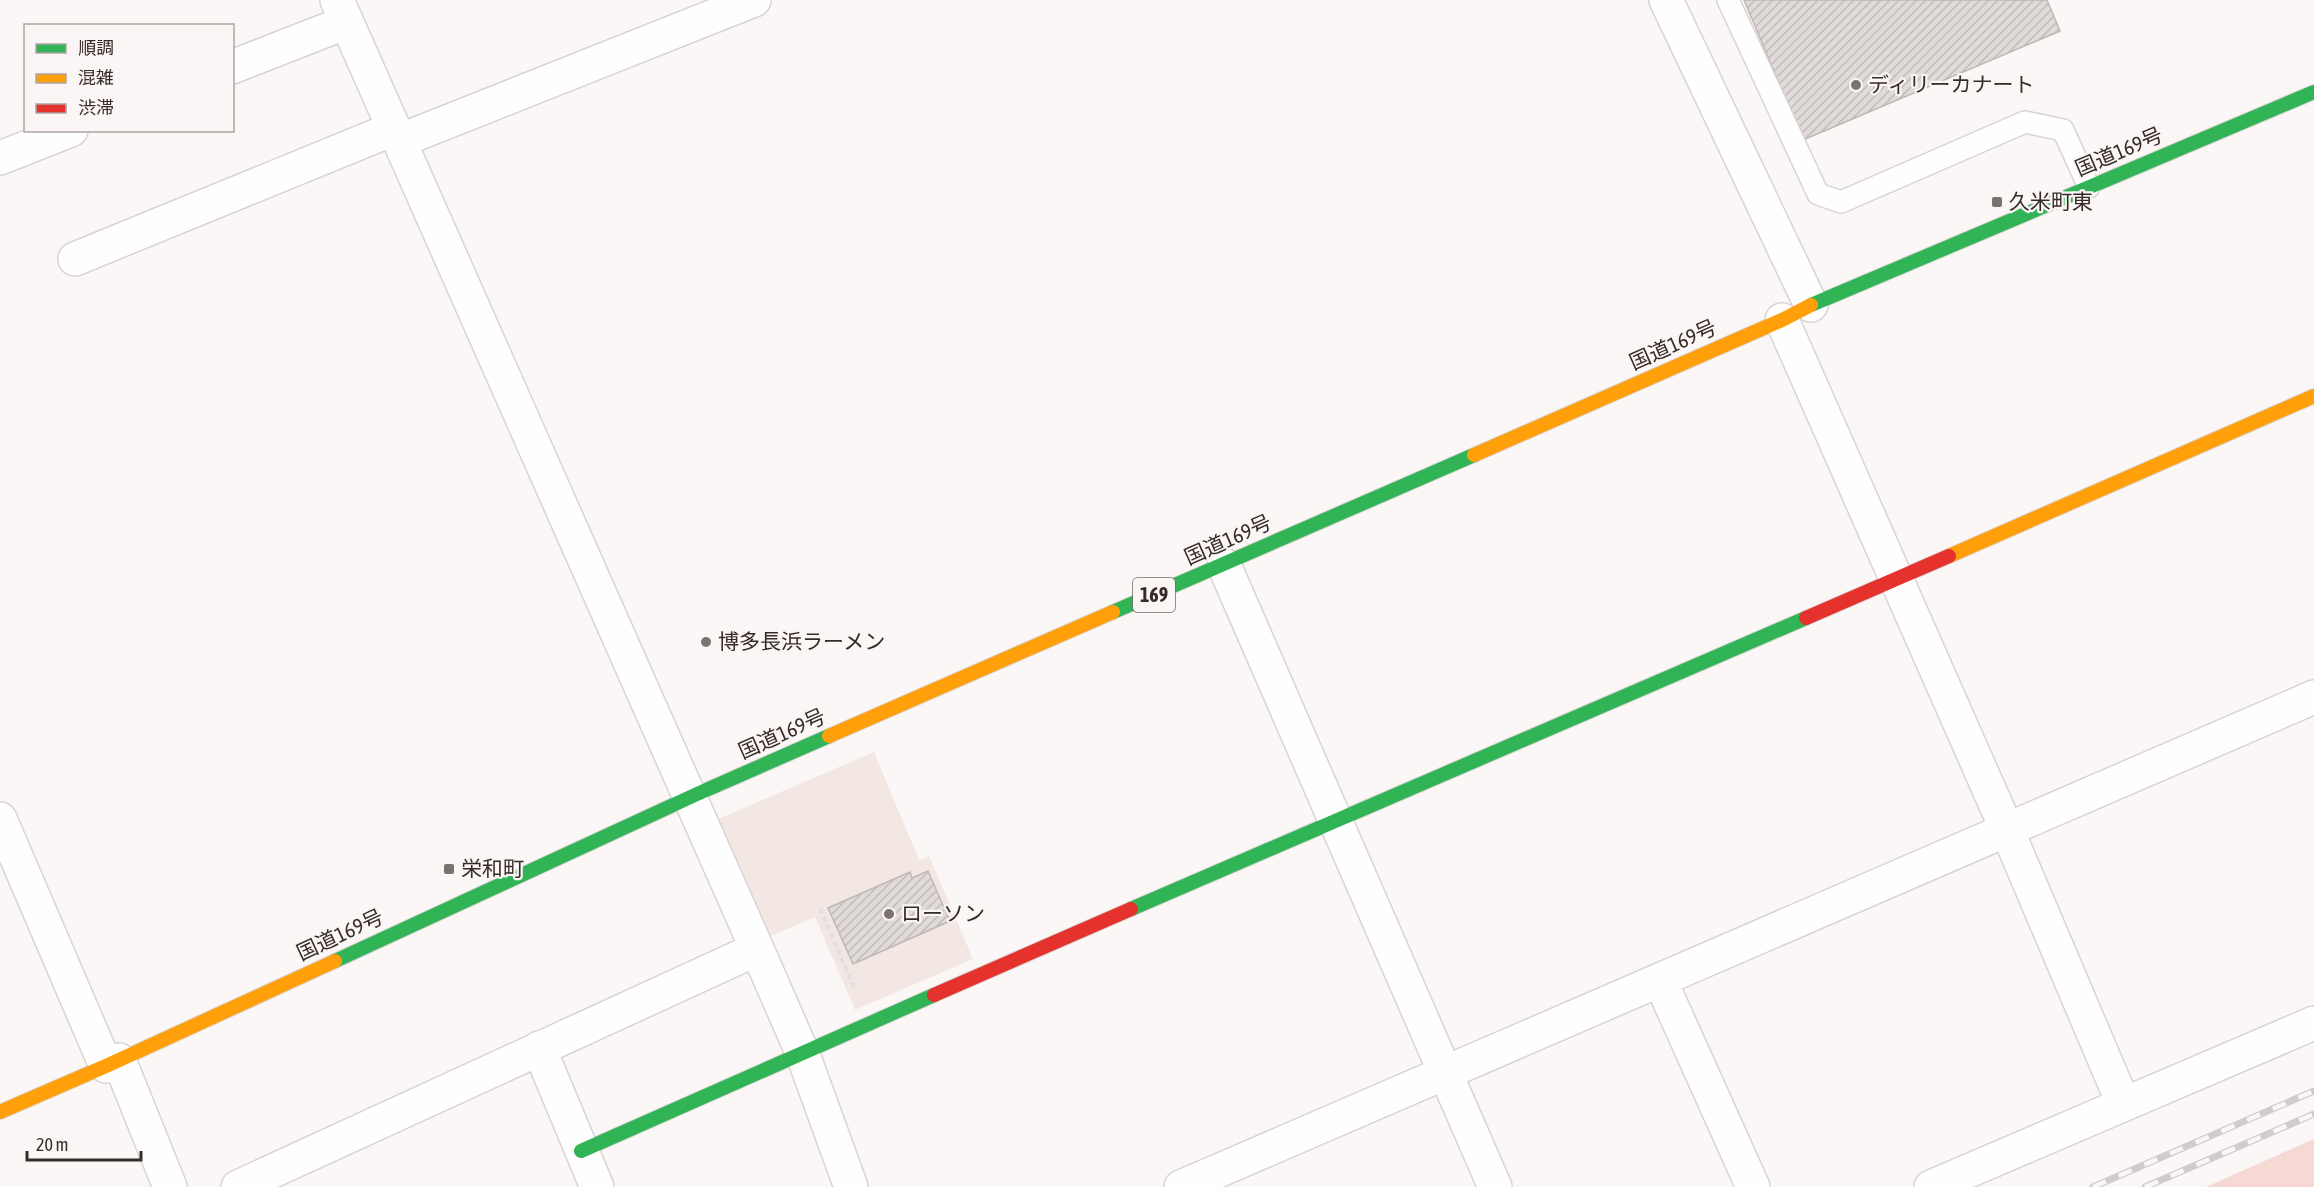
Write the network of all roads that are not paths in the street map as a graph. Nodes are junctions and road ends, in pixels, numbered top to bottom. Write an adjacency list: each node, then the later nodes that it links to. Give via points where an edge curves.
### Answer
1 (754, 0): 8 (street)
2 (1666, 0): 12 (street)
3 (1728, 0): 10 (lane, via 1818,194 1840,202 2025,122 2063,130)
4 (342, 11): 5 (street); 8 (street)
5 (234, 66)
6 (2314, 92): 10 (main road, 国道169号 / 169)
7 (66, 132): 9 (street)
8 (396, 135): 11 (street); 18 (street)
9 (0, 158)
10 (2089, 188): 12 (main road, 国道169号 / 169)
11 (75, 259)
12 (1812, 305): 13 (main road, 国道169号 / 169)
13 (1782, 320): 15 (main road, 国道169号 / 169); 16 (street)
14 (2314, 396): 16 (main road)
15 (1224, 564): 18 (main road, 国道169号 / 169); 20 (street)
16 (1898, 579): 20 (main road); 21 (street)
17 (2314, 697): 21 (street)
18 (691, 797): 22 (street); 27 (main road, 国道169号 / 169)
19 (0, 819): 27 (street)
20 (1335, 823): 26 (main road); 28 (street)
21 (2007, 830): 23 (street); 29 (street)
22 (757, 949): 25 (street); 26 (street)
23 (1660, 980): 28 (street); 38 (street)
24 (2314, 1023): 29 (street)
25 (539, 1048): 31 (street); 33 (street)
26 (802, 1053): 31 (main road); 35 (street)
27 (113, 1063): 30 (main road, 国道169号 / 169); 32 (street)
28 (1444, 1073): 36 (street); 37 (street)
29 (2123, 1103): 39 (street)
30 (0, 1112)
31 (581, 1151): 34 (street)
32 (170, 1187)
33 (238, 1187)
34 (597, 1187)
35 (850, 1187)
36 (1181, 1187)
37 (1495, 1187)
38 (1753, 1187)
39 (1931, 1187)

